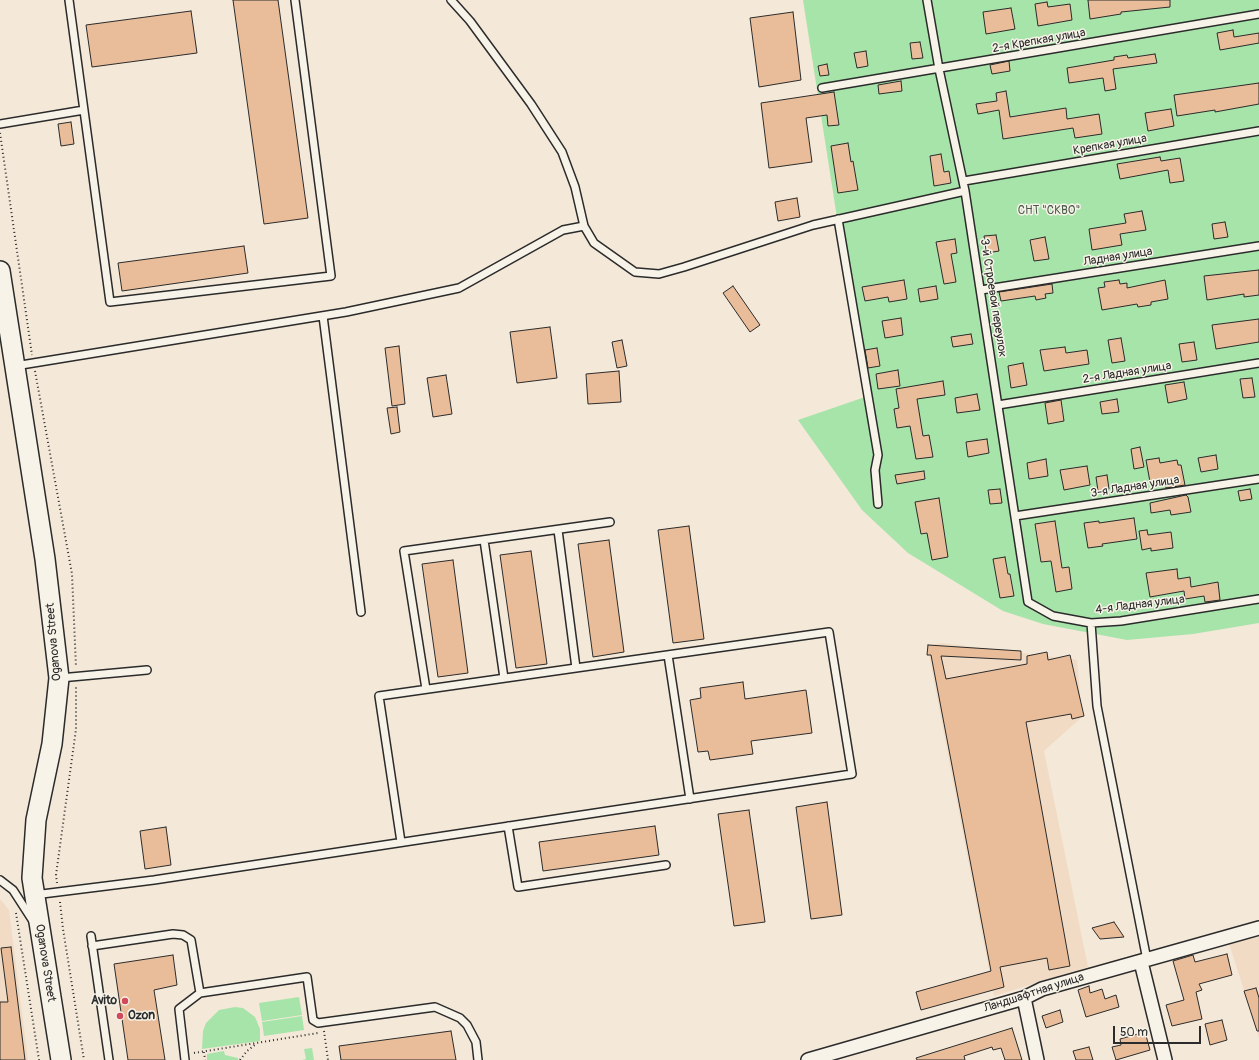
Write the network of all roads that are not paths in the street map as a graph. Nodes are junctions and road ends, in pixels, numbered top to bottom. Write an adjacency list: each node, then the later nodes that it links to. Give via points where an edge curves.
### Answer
1 (69, 0): 8 (lane)
2 (296, 0): 8 (lane, via 331,276 110,302)
3 (451, 0): 14 (lane, via 470,21 531,104 562,152 575,187)
4 (927, 0): 6 (lane, 3-й Строевой переулок)
5 (1259, 14): 6 (lane, 2-я Крепкая улица)
6 (939, 69): 7 (lane, 2-я Крепкая улица); 11 (lane, 3-й Строевой переулок)
7 (822, 88)
8 (84, 110): 9 (lane)
9 (0, 124)
10 (1259, 131): 11 (lane, Крепкая улица)
11 (964, 181): 12 (lane, 3-й Строевой переулок)
12 (965, 191): 13 (lane); 17 (lane, 3-й Строевой переулок)
13 (838, 219): 14 (lane, via 658,274 635,272 594,243); 23 (lane, via 878,455 875,470)
14 (584, 226): 18 (lane, via 563,230 459,288)
15 (1259, 246): 17 (lane, Ладная улица)
16 (0, 272): 20 (main road, Oganova Street)
17 (981, 290): 21 (lane, 3-й Строевой переулок)
18 (324, 316): 20 (lane); 30 (lane)
19 (1259, 364): 21 (lane, 2-я Ладная улица)
20 (15, 366): 35 (main road, Oganova Street, via 45,558)
21 (998, 405): 24 (lane, 3-й Строевой переулок)
22 (1259, 479): 24 (lane, 3-я Ладная улица)
23 (878, 504)
24 (1015, 516): 29 (lane, 3-й Строевой переулок)
25 (610, 522): 26 (lane)
26 (558, 530): 27 (lane); 33 (lane)
27 (484, 540): 36 (lane); 37 (lane, via 404,551)
28 (1259, 600): 31 (lane, 4-я Ладная улица, via 1121,621)
29 (1028, 602): 31 (lane, 4-я Ладная улица, via 1053,616)
30 (361, 612)
31 (1091, 623): 48 (lane, via 1097,706)
32 (668, 655): 33 (lane); 38 (lane); 38 (lane, via 829,632 852,774)
33 (576, 668): 36 (lane)
34 (147, 670): 35 (lane)
35 (59, 678): 43 (main road, Oganova Street, via 52,744 36,820 32,878)
36 (504, 678): 37 (lane)
37 (426, 689): 40 (lane, via 379,696)
38 (690, 799): 39 (lane)
39 (508, 826): 40 (lane); 41 (lane, via 518,887)
40 (401, 842): 43 (lane, via 154,880)
41 (666, 865)
42 (0, 880): 45 (lane, via 13,890)
43 (34, 895): 45 (main road, Oganova Street)
44 (1259, 928): 48 (street, Ландшафтная улица)
45 (40, 931): 52 (main road, Oganova Street)
46 (91, 936): 47 (lane)
47 (92, 946): 49 (lane, via 174,934 184,935 193,944); 53 (lane)
48 (1144, 961): 50 (street, Ландшафтная улица, via 1042,989); 57 (street)
49 (200, 993): 51 (lane, via 179,1009); 54 (lane, via 307,977 315,1022 435,1007 460,1018 467,1024 476,1042)
50 (1024, 998): 55 (street, Ландшафтная улица); 56 (street)
51 (185, 1057)
52 (61, 1060)
53 (109, 1060)
54 (478, 1060)
55 (808, 1060)
56 (1037, 1060)
57 (1164, 1060)

